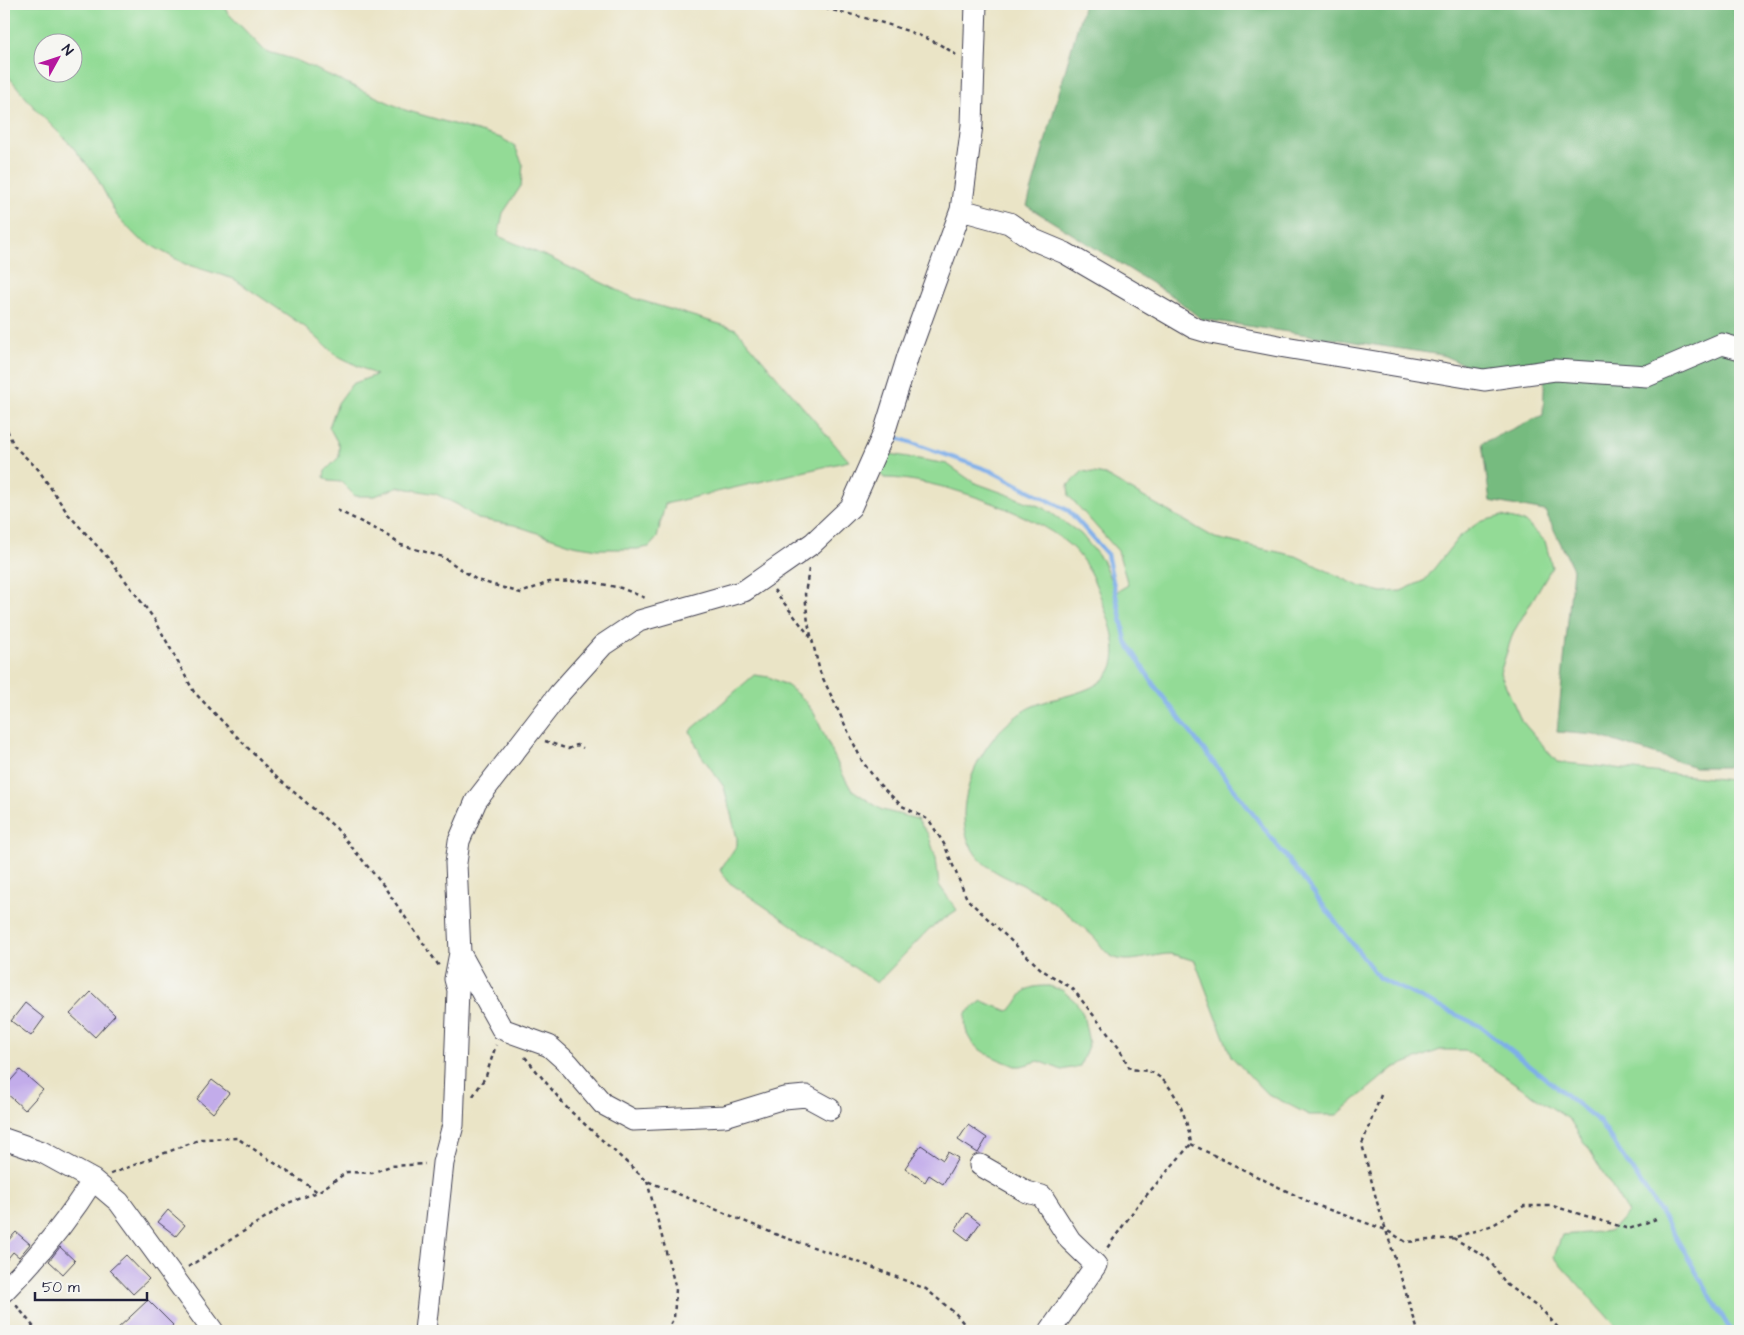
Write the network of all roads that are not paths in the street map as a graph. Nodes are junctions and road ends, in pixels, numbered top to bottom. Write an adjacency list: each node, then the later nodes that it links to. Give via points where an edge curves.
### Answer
1 (976, 4): 2 (street, via 972,125)
2 (961, 210): 3 (street, via 1009,223 1194,328 1279,346 1484,380 1555,370 1647,376 1722,344); 4 (street, via 884,433 851,507 813,543 744,592 639,621 603,645 559,694 476,801 459,841 456,862)
3 (1740, 349)
4 (460, 953): 5 (street, via 502,1029 549,1046 603,1104 633,1120 725,1116 784,1098 806,1096); 11 (street, via 455,979 458,990 453,1125 443,1164)
5 (830, 1109)
6 (4, 1139): 8 (street, via 42,1152)
7 (980, 1165): 12 (street, via 1027,1192 1042,1196 1070,1240 1096,1265)
8 (93, 1180): 9 (street, via 75,1208); 10 (street, via 118,1202)
9 (4, 1291)
10 (213, 1331)
11 (425, 1331)
12 (1050, 1331)

